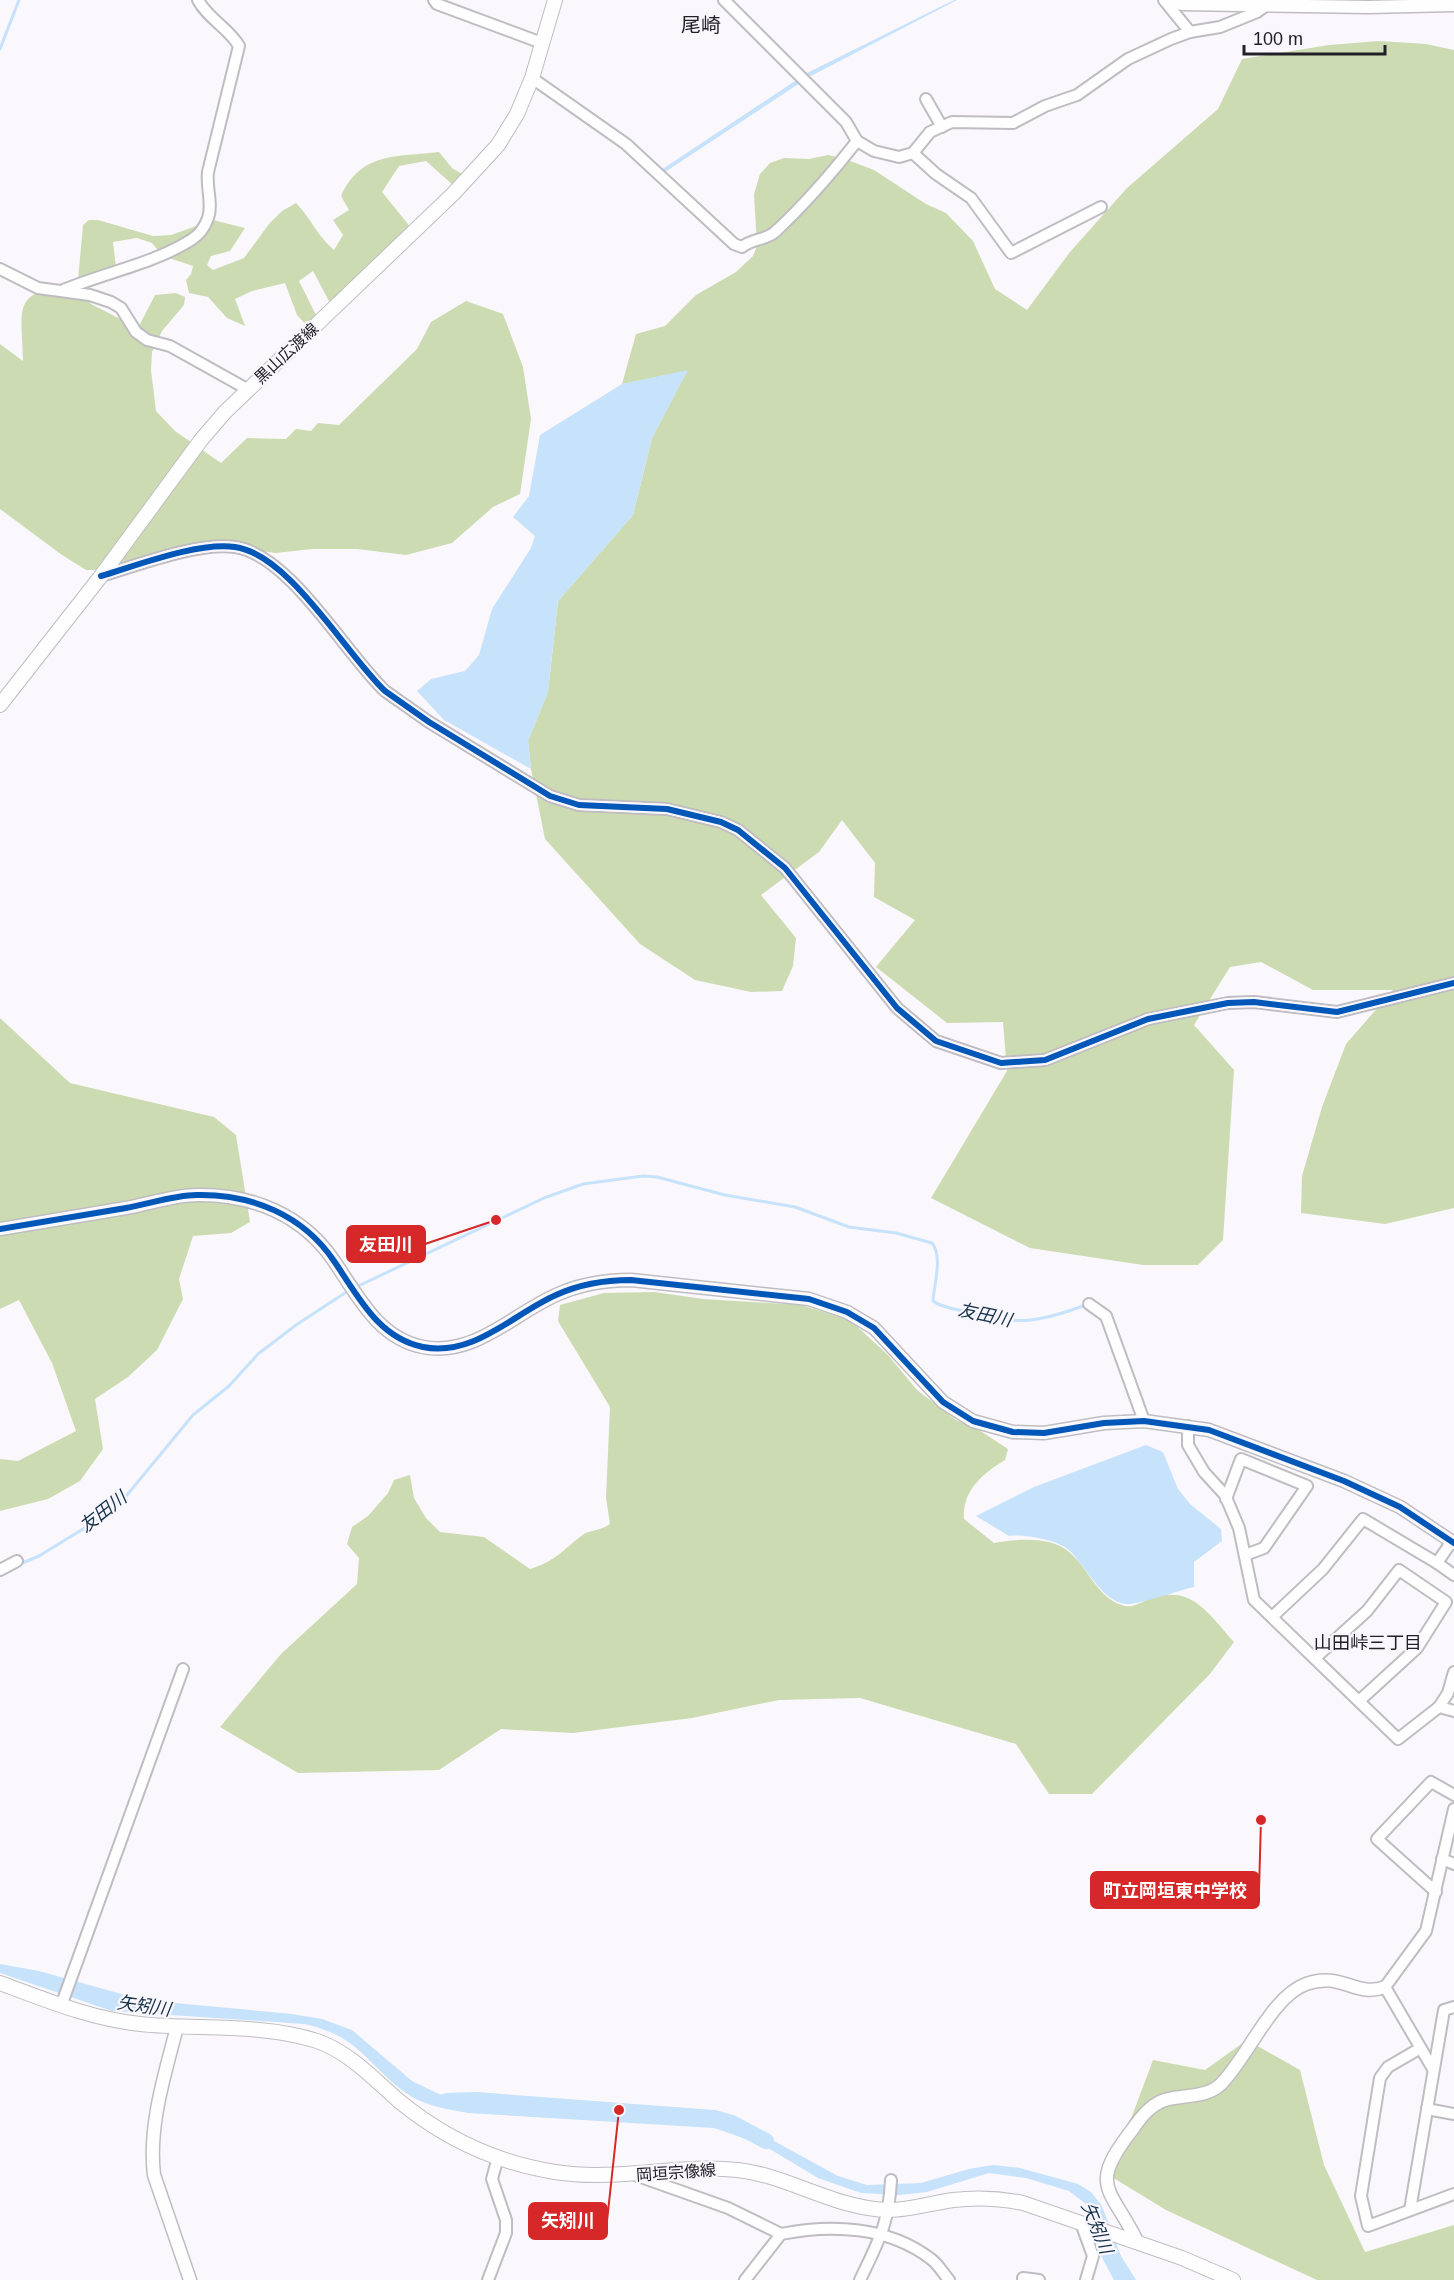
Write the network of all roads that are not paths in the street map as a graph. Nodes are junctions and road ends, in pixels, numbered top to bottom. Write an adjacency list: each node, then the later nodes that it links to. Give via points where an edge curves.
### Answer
1 (198, 0): 18 (street, via 239,46 208,172 209,215 203,230 192,240 156,256)
2 (434, 0): 10 (street)
3 (555, 0): 10 (main road, 黒山広渡線)
4 (724, 0): 14 (street, via 846,122)
5 (1165, 0): 7 (street, via 1182,4); 9 (street)
6 (1294, 2): 7 (street); 8 (street, via 1368,7)
7 (1267, 5): 9 (street, via 1220,27)
8 (1454, 5)
9 (1190, 32): 13 (street, via 1128,59 1077,95 1013,123 952,122)
10 (542, 43): 11 (main road, 黒山広渡線)
11 (532, 78): 14 (street, via 626,144 734,244 742,247 748,241 773,234 831,175); 19 (main road, 黒山広渡線, via 517,114 479,169)
12 (926, 99): 13 (street)
13 (942, 127): 15 (street, via 930,132)
14 (857, 141): 15 (street, via 874,151 899,156)
15 (913, 153): 16 (street, via 971,198 1011,253)
16 (1101, 207)
17 (0, 269): 18 (street, via 38,288)
18 (61, 291): 19 (street, via 111,302 121,308 131,328 142,336 170,346)
19 (247, 389): 20 (main road, 黒山広渡線, via 201,440)
20 (101, 576): 21 (main road, 黒山広渡線); 22 (street, via 177,554 234,547 252,551 271,562 301,591 363,670 385,691 537,791 579,805 667,809 738,830 785,868 897,1008 936,1041 1001,1063 1044,1060 1148,1019 1228,1003 1254,1002 1337,1012)
21 (0, 705)
22 (1454, 983)
23 (0, 1229): 25 (street, via 196,1195 240,1198 277,1210 298,1223 328,1252 372,1317 391,1333 423,1347 450,1348 480,1338 555,1295 588,1284 605,1280 655,1283 809,1299 846,1312 874,1328 943,1402 991,1428 1044,1433)
24 (1089, 1304): 25 (street, via 1106,1316)
25 (1144, 1421): 26 (street)
26 (1188, 1426): 27 (street, via 1188,1445); 28 (street, via 1256,1446 1344,1481 1400,1507)
27 (1226, 1499): 29 (street); 29 (street, via 1241,1459 1307,1486 1264,1548)
28 (1453, 1542): 31 (street)
29 (1245, 1555): 34 (street, via 1254,1600)
30 (17, 1561): 32 (street)
31 (1437, 1563): 33 (street); 34 (street, via 1363,1519 1323,1569)
32 (0, 1570)
33 (1454, 1575)
34 (1272, 1617): 35 (street)
35 (1315, 1658): 38 (street); 38 (street, via 1367,1611 1399,1570 1446,1602 1417,1648)
36 (183, 1669): 48 (street)
37 (1454, 1672): 39 (street)
38 (1359, 1701): 39 (street, via 1398,1739)
39 (1439, 1707): 40 (street)
40 (1454, 1711)
41 (1454, 1795): 45 (street, via 1431,1782 1377,1839)
42 (1454, 1809): 43 (street)
43 (1442, 1859): 44 (street); 45 (street)
44 (1454, 1864)
45 (1436, 1892): 47 (street, via 1426,1931)
46 (0, 1983): 48 (main road, 岡垣宗像線)
47 (1385, 1987): 51 (street); 64 (street, via 1367,1992 1325,1980 1299,1987 1282,2001 1221,2085 1200,2094 1159,2102 1148,2111 1110,2159 1107,2176 1110,2195)
48 (61, 2006): 50 (main road, 岡垣宗像線, via 115,2021)
49 (1454, 2007): 52 (street, via 1444,2010)
50 (177, 2027): 55 (main road, 岡垣宗像線, via 287,2034 328,2046 349,2058 421,2117 456,2139); 65 (street, via 159,2103 152,2157 154,2175)
51 (1419, 2049): 52 (street); 60 (street, via 1388,2067 1380,2078 1361,2196 1368,2226)
52 (1433, 2069): 53 (street)
53 (1427, 2109): 54 (street); 60 (street)
54 (1454, 2114)
55 (498, 2157): 56 (main road, 岡垣宗像線, via 568,2174); 66 (street, via 492,2179 506,2220 506,2233)
56 (635, 2175): 59 (main road, 岡垣宗像線, via 725,2169 755,2172 853,2206); 62 (street, via 728,2208)
57 (891, 2180): 59 (street)
58 (1454, 2194): 60 (street)
59 (890, 2210): 61 (main road, 岡垣宗像線, via 953,2200 1003,2199); 63 (street)
60 (1410, 2210)
61 (1084, 2224): 64 (main road, 岡垣宗像線); 72 (street, via 1093,2256)
62 (781, 2234): 63 (street, via 866,2229); 67 (street)
63 (882, 2235): 68 (street); 69 (street, via 932,2259)
64 (1138, 2243): 73 (main road, 岡垣宗像線)
65 (190, 2280)
66 (488, 2280)
67 (745, 2280)
68 (860, 2280)
69 (949, 2280)
70 (1024, 2280): 71 (street)
71 (1039, 2280)
72 (1086, 2280)
73 (1233, 2280)

